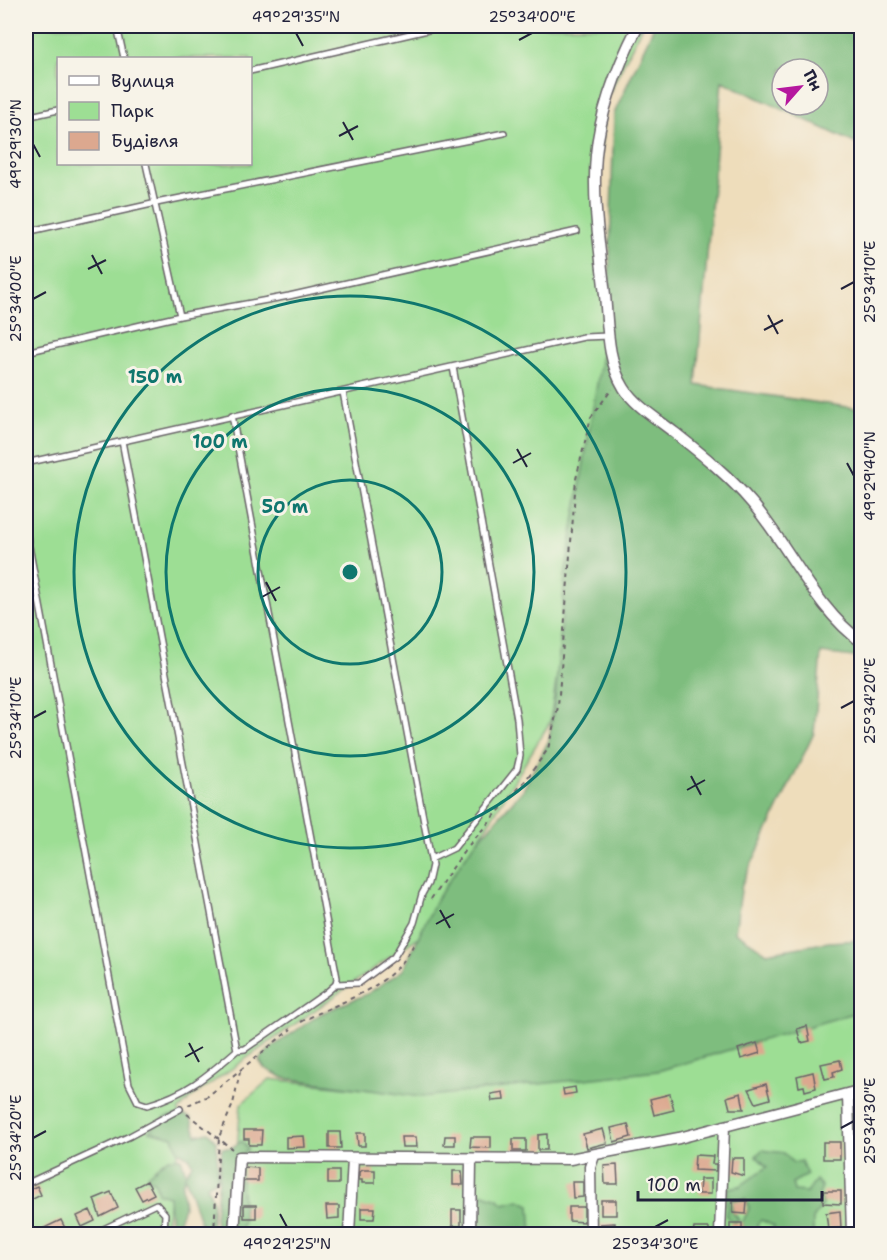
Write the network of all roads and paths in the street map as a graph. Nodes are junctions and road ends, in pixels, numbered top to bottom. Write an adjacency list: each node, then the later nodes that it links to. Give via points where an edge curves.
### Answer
1 (117, 26): 4 (lane)
2 (445, 26): 5 (lane)
3 (638, 26): 14 (street, via 614,78 596,154 596,202)
4 (124, 57)
5 (252, 71)
6 (57, 110): 7 (lane)
7 (26, 117)
8 (504, 133): 10 (lane)
9 (146, 165): 10 (lane)
10 (154, 204): 12 (lane); 13 (lane)
11 (577, 231): 13 (lane, via 289,296)
12 (26, 232)
13 (180, 316): 15 (lane)
14 (609, 336): 16 (lane, via 584,337); 17 (street, via 615,369)
15 (26, 352)
16 (453, 367): 18 (lane); 24 (lane, via 517,718 520,756 517,769 454,848)
17 (622, 383): 23 (street, via 648,411 737,485 772,528 828,612); 25 (path, via 609,391 591,417 576,479 558,707 548,749 466,849)
18 (343, 392): 19 (lane); 24 (lane)
19 (232, 416): 20 (lane); 27 (lane)
20 (122, 441): 21 (lane); 30 (lane)
21 (26, 463)
22 (26, 530): 30 (lane, via 132,1093 138,1102 147,1105 177,1095 195,1086)
23 (861, 642)
24 (431, 859): 27 (lane, via 428,883 414,923 394,957 359,983)
25 (428, 905)
26 (418, 932): 28 (path, via 404,961 389,976)
27 (336, 984): 30 (lane)
28 (301, 1022)
29 (291, 1029): 31 (path)
30 (237, 1050)
31 (240, 1072): 34 (path, via 208,1096); 36 (path, via 233,1104)
32 (861, 1090): 33 (street)
33 (848, 1094): 35 (street); 50 (street)
34 (180, 1108): 36 (path); 41 (lane)
35 (724, 1126): 37 (street); 49 (street)
36 (219, 1137): 38 (path); 44 (path)
37 (594, 1156): 40 (street); 48 (street, via 590,1167)
38 (239, 1157): 39 (street); 45 (street)
39 (353, 1159): 40 (street); 46 (street)
40 (471, 1160): 47 (street)
41 (26, 1184)
42 (93, 1234): 43 (lane, via 156,1204 165,1214)
43 (164, 1234)
44 (213, 1234)
45 (234, 1234)
46 (350, 1234)
47 (470, 1234)
48 (591, 1234)
49 (720, 1234)
50 (852, 1234)

